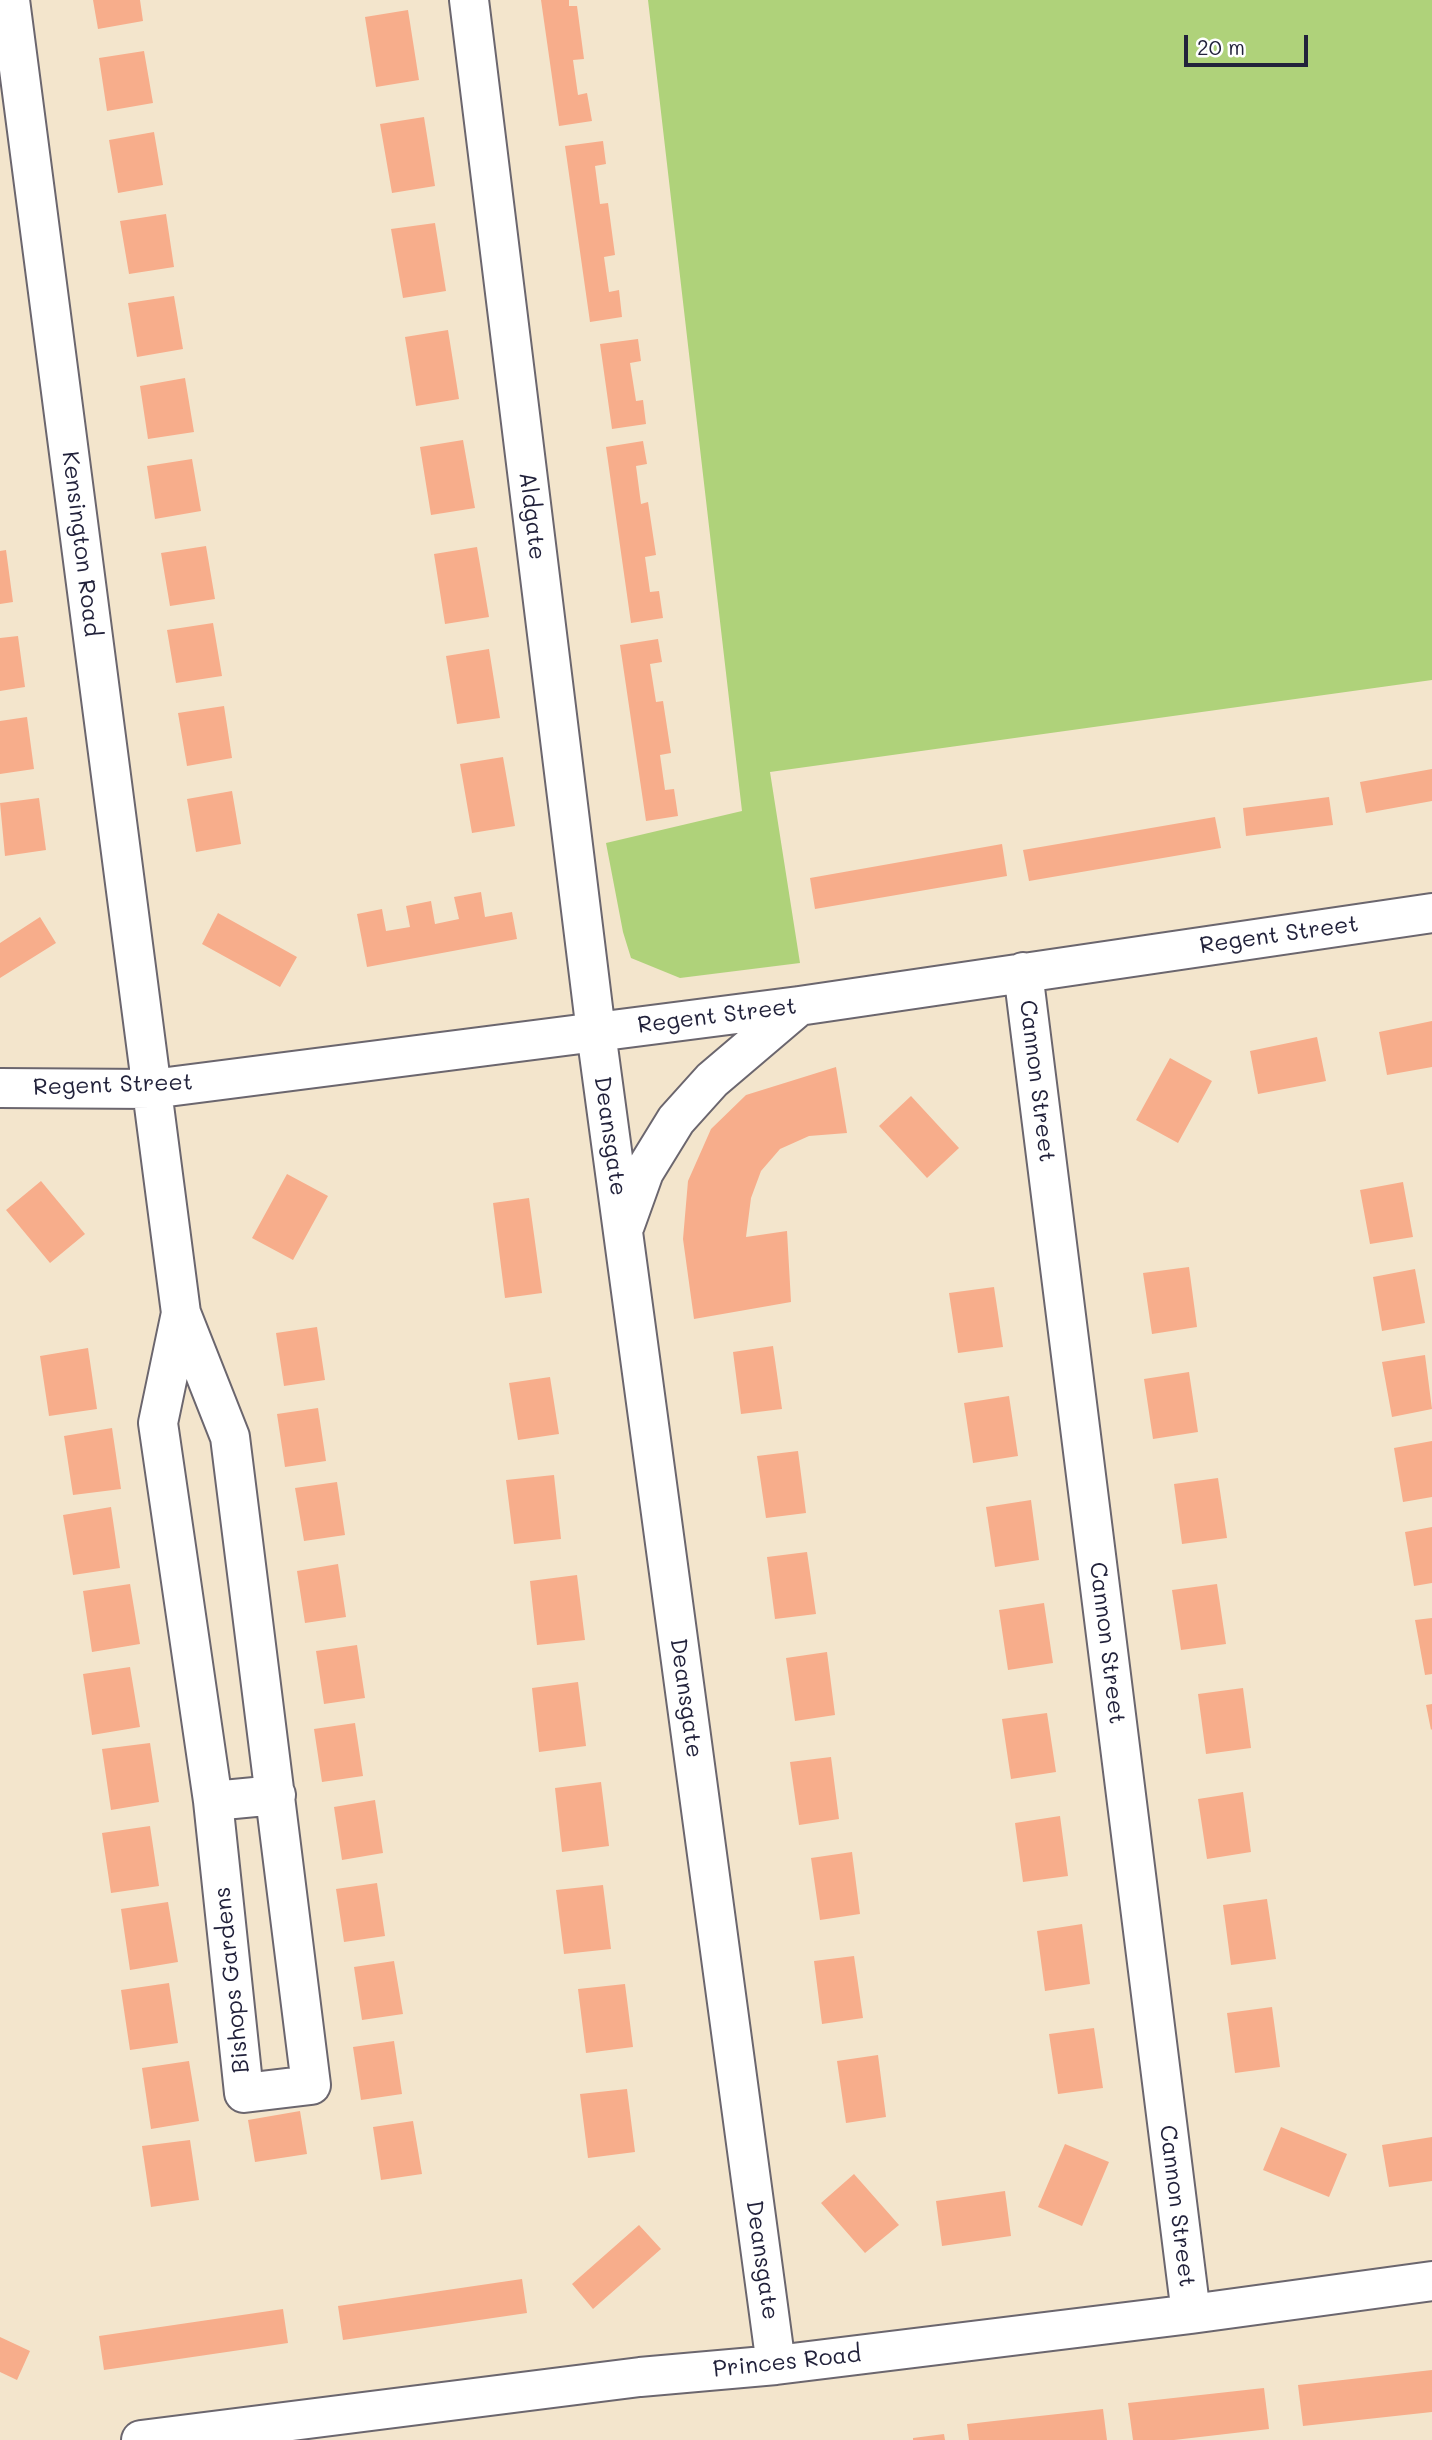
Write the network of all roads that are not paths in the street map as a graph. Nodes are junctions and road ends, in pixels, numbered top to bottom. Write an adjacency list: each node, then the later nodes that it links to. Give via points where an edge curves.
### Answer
1 (10, 0): 8 (street, Kensington Road)
2 (469, 0): 6 (street, Aldgate)
3 (1432, 913): 4 (street, Regent Street)
4 (1023, 972): 5 (street, Regent Street); 14 (street, Cannon Street)
5 (799, 1006): 6 (street, Regent Street); 9 (street, via 712,1080 676,1120 644,1172)
6 (596, 1032): 8 (street, Regent Street); 9 (street, Deansgate)
7 (0, 1088): 8 (street, Regent Street)
8 (152, 1089): 10 (street, Bishops Gardens)
9 (623, 1232): 15 (street, Deansgate)
10 (181, 1313): 11 (street, Bishops Gardens, via 230,1437); 12 (street, Bishops Gardens, via 158,1423)
11 (276, 1794): 12 (street); 12 (street, Bishops Gardens, via 311,2085 257,2092 244,2093)
12 (213, 1801)
13 (1432, 2281): 14 (street, Princes Road)
14 (1191, 2314): 15 (street, Princes Road)
15 (776, 2365): 16 (street, Princes Road, via 640,2377)
16 (141, 2440)

